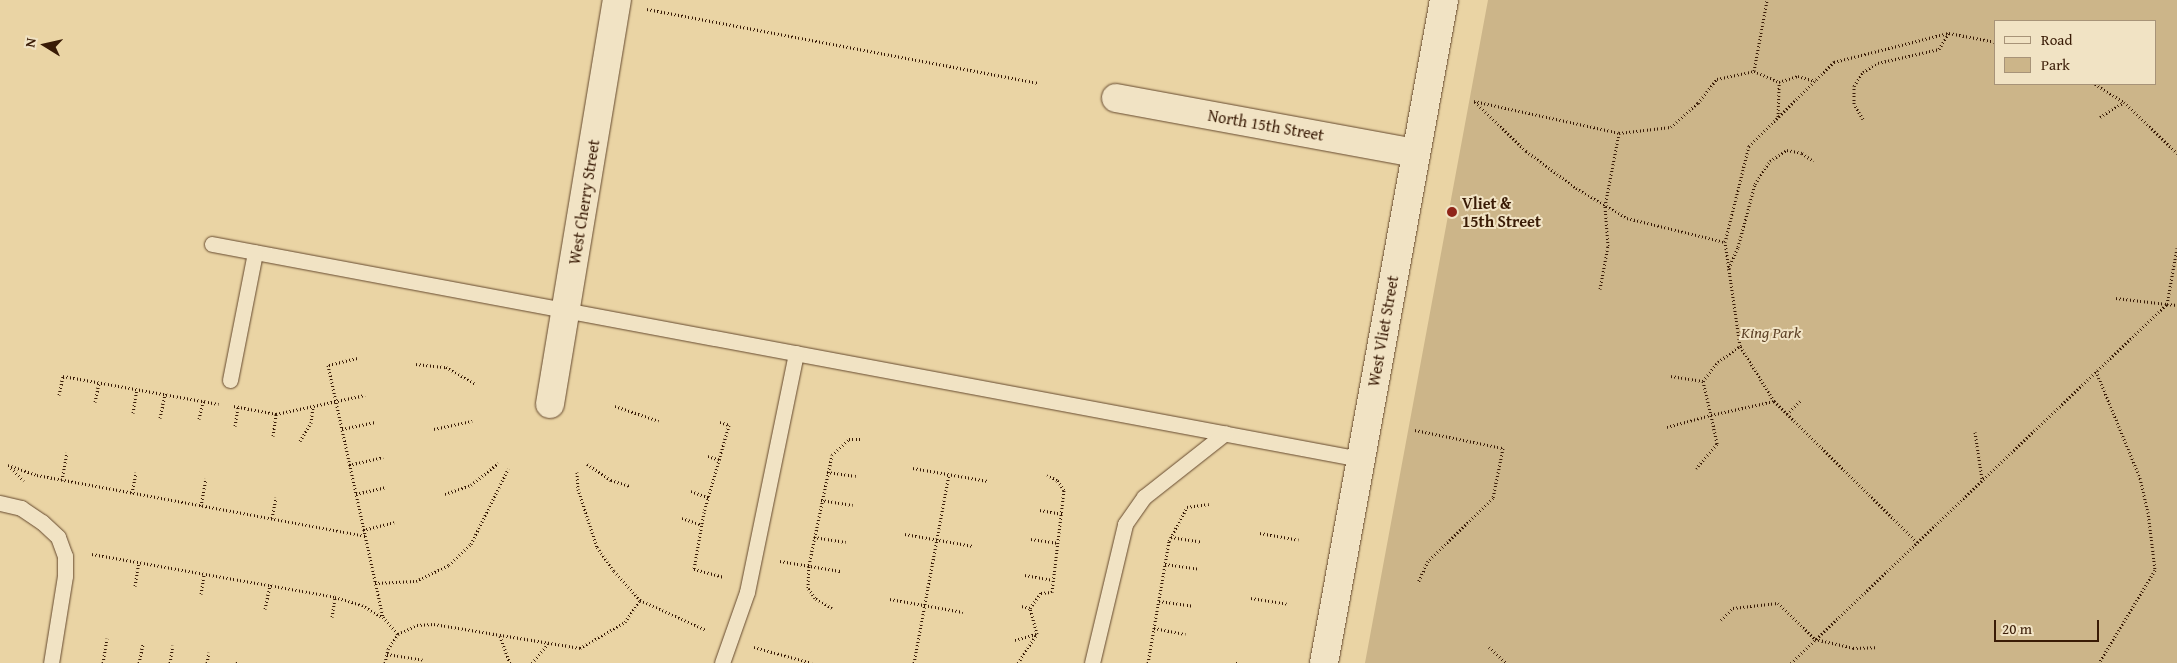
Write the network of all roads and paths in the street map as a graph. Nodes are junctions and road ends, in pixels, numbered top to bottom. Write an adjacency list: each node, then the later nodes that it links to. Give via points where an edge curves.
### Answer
1 (1444, 0): 17 (street, West Vliet Street)
2 (1766, 0): 6 (path)
3 (611, 1): 9 (path); 30 (street, West Cherry Street)
4 (1949, 33): 5 (path); 7 (path, via 1834,62); 15 (path, via 1939,49 1878,63 1863,72 1854,86 1854,104)
5 (1994, 42)
6 (1754, 71): 8 (path); 16 (path, via 1717,80 1698,103 1671,127)
7 (1815, 81): 8 (path, via 1798,76); 14 (path)
8 (1779, 82): 14 (path)
9 (1037, 83)
10 (2097, 85): 12 (path)
11 (1116, 98): 17 (street, North 15th Street)
12 (2124, 102): 13 (path); 18 (path)
13 (2100, 117)
14 (1778, 118): 21 (path, via 1749,146)
15 (1863, 119)
16 (1620, 133): 20 (path); 20 (path, via 1474,101 1526,151)
17 (1415, 153): 79 (street, West Vliet Street)
18 (2177, 153)
19 (1814, 161): 25 (path, via 1802,153 1788,150 1770,161 1755,184 1738,248)
20 (1605, 206): 21 (path, via 1626,218); 26 (path, via 1608,246)
21 (1725, 242): 25 (path)
22 (212, 244): 24 (lane)
23 (2177, 248): 28 (path)
24 (255, 252): 30 (lane); 37 (lane)
25 (1728, 268): 31 (path)
26 (1600, 289)
27 (2116, 298): 28 (path)
28 (2167, 304): 29 (path); 35 (path)
29 (2177, 305)
30 (567, 309): 32 (lane); 51 (street, West Cherry Street)
31 (1740, 346): 38 (path, via 1718,362); 48 (path)
32 (796, 353): 72 (lane); 132 (lane)
33 (357, 358): 47 (path, via 328,365)
34 (416, 364): 40 (path, via 446,367)
35 (2096, 371): 96 (path); 197 (path, via 2140,478 2155,570)
36 (1671, 376): 38 (path)
37 (230, 380)
38 (1703, 381): 59 (path)
39 (99, 383): 41 (path); 43 (path, via 63,376); 49 (path)
40 (476, 384)
41 (137, 389): 42 (path); 56 (path)
42 (165, 394): 46 (path); 60 (path)
43 (60, 395)
44 (365, 395): 47 (path)
45 (1801, 400): 58 (path)
46 (203, 401): 50 (path); 61 (path)
47 (336, 401): 53 (path); 68 (path)
48 (1774, 401): 58 (path); 59 (path)
49 (95, 402)
50 (221, 404)
51 (550, 404)
52 (230, 406): 55 (path)
53 (313, 406): 57 (path); 75 (path, via 311,423)
54 (615, 406): 62 (path)
55 (238, 407): 57 (path); 66 (path)
56 (133, 413)
57 (276, 414): 73 (path)
58 (1787, 414): 128 (path)
59 (1712, 415): 67 (path); 86 (path, via 1717,444)
60 (160, 418)
61 (199, 420)
62 (659, 421)
63 (375, 422): 68 (path)
64 (472, 422): 69 (path)
65 (720, 422): 80 (path, via 729,425)
66 (235, 426)
67 (1667, 427)
68 (342, 429): 83 (path)
69 (434, 429)
70 (1415, 430): 141 (path, via 1503,448 1493,498 1428,561)
71 (1975, 432): 96 (path)
72 (1224, 434): 79 (lane); 192 (lane, via 1144,496 1125,524)
73 (273, 436)
74 (862, 439): 90 (path, via 849,439 841,444 832,455)
75 (300, 441)
76 (67, 452): 95 (path)
77 (708, 456): 80 (path)
78 (383, 457): 83 (path)
79 (1361, 459): 194 (street, West Vliet Street)
80 (720, 460): 105 (path)
81 (498, 463): 103 (path, via 471,486)
82 (587, 464): 98 (path, via 611,480)
83 (349, 465): 102 (path)
84 (8, 466): 95 (path)
85 (913, 468): 91 (path)
86 (1696, 468)
87 (508, 469): 142 (path, via 470,544 450,566 416,581)
88 (136, 472): 101 (path)
89 (577, 472): 150 (path, via 578,488 597,547)
90 (827, 472): 93 (path); 106 (path)
91 (949, 474): 97 (path); 124 (path)
92 (1047, 475): 112 (path, via 1057,480 1064,490)
93 (856, 476)
94 (206, 478): 110 (path)
95 (62, 480): 101 (path)
96 (1982, 480): 128 (path)
97 (988, 481)
98 (630, 486)
99 (386, 487): 102 (path)
100 (691, 492): 105 (path)
101 (132, 493): 110 (path)
102 (356, 494): 117 (path)
103 (445, 494)
104 (276, 497): 113 (path)
105 (709, 498): 116 (path)
106 (821, 500): 109 (path); 121 (path)
107 (0, 503): 180 (lane, via 20,508 42,522 58,538 64,556 65,576)
108 (1209, 504): 122 (path, via 1187,507)
109 (853, 505)
110 (202, 506): 113 (path)
111 (1040, 510): 112 (path)
112 (1063, 514): 129 (path)
113 (272, 518): 120 (path)
114 (682, 518): 116 (path)
115 (394, 522): 117 (path)
116 (702, 525): 143 (path, via 694,569)
117 (363, 530): 120 (path)
118 (1260, 533): 125 (path)
119 (905, 534): 124 (path)
120 (365, 536): 142 (path)
121 (814, 537): 126 (path); 135 (path)
122 (1171, 537): 127 (path); 134 (path)
123 (1031, 539): 129 (path)
124 (936, 540): 130 (path); 153 (path)
125 (1298, 540)
126 (846, 542)
127 (1202, 542)
128 (1917, 542): 170 (path)
129 (1059, 543): 140 (path)
130 (973, 546)
131 (91, 554): 133 (path)
132 (754, 556): 135 (path); 143 (lane)
133 (139, 562): 138 (path); 145 (path)
134 (1165, 564): 136 (path); 151 (path)
135 (809, 566): 137 (path); 156 (path, via 808,588 816,598)
136 (1200, 569)
137 (840, 571)
138 (204, 574): 144 (path); 146 (path)
139 (1024, 575): 140 (path)
140 (1053, 580): 157 (path, via 1052,592 1041,593)
141 (1418, 582)
142 (375, 583): 161 (path)
143 (749, 584): 169 (lane)
144 (270, 585): 147 (path); 158 (path)
145 (135, 586)
146 (201, 594)
147 (336, 597): 160 (path); 161 (path, via 362,605)
148 (1251, 598): 152 (path)
149 (890, 599): 153 (path)
150 (640, 600): 169 (path); 173 (path, via 625,622 580,648)
151 (1159, 601): 155 (path); 163 (path)
152 (1287, 604)
153 (924, 605): 159 (path); 190 (path)
154 (1022, 606): 157 (path)
155 (1194, 606)
156 (832, 608)
157 (1030, 608): 165 (path)
158 (266, 609)
159 (963, 612)
160 (332, 617)
161 (382, 618): 164 (path)
162 (1721, 620): 170 (path, via 1733,608 1778,603)
163 (1154, 628): 166 (path); 193 (path)
164 (398, 634): 167 (path, via 406,628 434,624); 178 (path)
165 (1037, 634): 171 (path); 191 (path)
166 (1185, 634)
167 (500, 636): 173 (path); 186 (path)
168 (107, 638): 181 (path)
169 (731, 639): 188 (lane); 189 (path)
170 (1815, 639): 176 (path, via 1853,648); 196 (path)
171 (1015, 640)
172 (143, 644): 182 (path)
173 (548, 644): 187 (path)
174 (173, 645): 183 (path)
175 (1489, 647): 195 (path)
176 (1876, 647)
177 (209, 652): 184 (path)
178 (387, 654): 179 (path); 185 (path)
179 (423, 660)
180 (51, 663)
181 (103, 663)
182 (139, 663)
183 (170, 663)
184 (207, 663)
185 (385, 663)
186 (510, 663)
187 (532, 663)
188 (722, 663)
189 (812, 663)
190 (914, 663)
191 (1018, 663)
192 (1092, 663)
193 (1148, 663)
194 (1324, 663)
195 (1506, 663)
196 (1791, 663)
197 (2099, 663)

